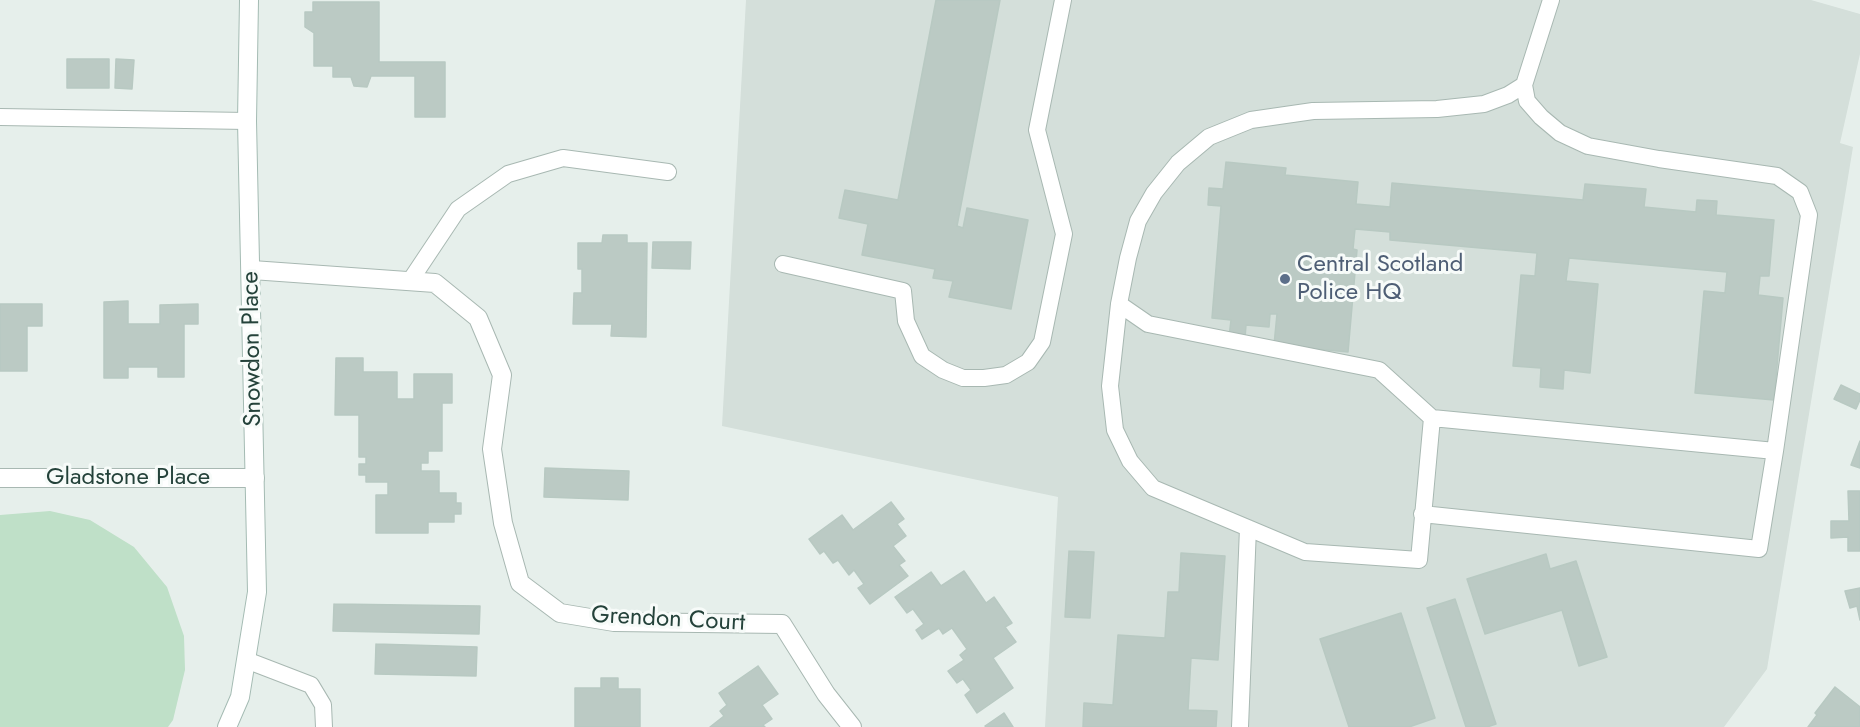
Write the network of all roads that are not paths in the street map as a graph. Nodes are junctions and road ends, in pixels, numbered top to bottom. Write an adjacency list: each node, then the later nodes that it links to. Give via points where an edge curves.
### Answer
1 (249, 0): 6 (street, Snowdon Place)
2 (1064, 0): 8 (lane, via 1037,130 1064,234 1042,342 1028,363 1006,375 984,378 963,378 943,370 922,356 906,321 903,291)
3 (1551, 0): 4 (lane)
4 (1524, 85): 11 (lane, via 1484,104 1437,109 1313,111 1251,120 1209,137 1178,163 1138,221); 13 (lane, via 1527,101 1541,117 1560,133 1588,146 1777,176 1800,192 1809,215)
5 (0, 117): 6 (lane)
6 (247, 121): 9 (street, Snowdon Place)
7 (668, 172): 10 (lane, via 563,158 508,174 458,209)
8 (783, 264)
9 (252, 270): 10 (street, Grendon Court); 15 (street, Snowdon Place)
10 (410, 281): 21 (street, Grendon Court, via 435,283 478,318 502,375 492,448 503,523 520,583 560,613 604,620 782,624)
11 (1119, 304): 12 (lane, via 1148,324 1379,370); 17 (lane, via 1110,386 1115,430 1130,461 1153,488)
12 (1432, 418): 13 (lane); 16 (lane)
13 (1775, 452): 16 (lane, via 1760,549)
14 (0, 478): 15 (street, Gladstone Place)
15 (255, 478): 18 (street, Snowdon Place, via 257,592)
16 (1422, 514): 17 (lane, via 1419,560 1305,552)
17 (1248, 528): 22 (lane)
18 (246, 660): 19 (street, Snowdon Place, via 240,697); 20 (lane, via 311,685 323,705)
19 (227, 727)
20 (324, 727)
21 (852, 727)
22 (1240, 727)

